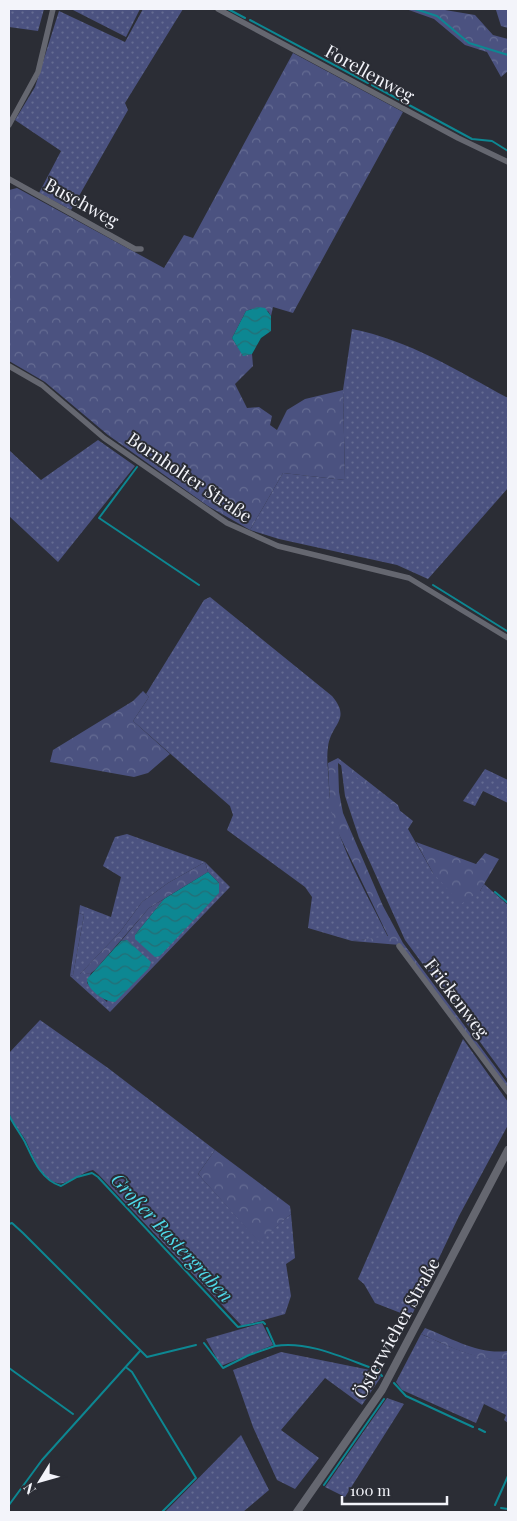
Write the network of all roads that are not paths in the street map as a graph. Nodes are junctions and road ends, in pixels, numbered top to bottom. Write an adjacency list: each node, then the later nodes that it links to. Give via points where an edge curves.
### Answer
1 (53, 9): 3 (street, via 38,72)
2 (218, 9): 4 (street, Forellenweg)
3 (9, 125)
4 (508, 162)
5 (9, 179): 6 (street, Buschweg, via 135,249)
6 (141, 249)
7 (9, 366): 8 (street, Bornholter Straße, via 42,385 104,438 227,523 278,546 409,578)
8 (508, 638)
9 (399, 946): 10 (street, Frickenweg)
10 (508, 1092)
11 (508, 1150): 12 (street, Österwieher Straße, via 382,1390)
12 (297, 1512)

